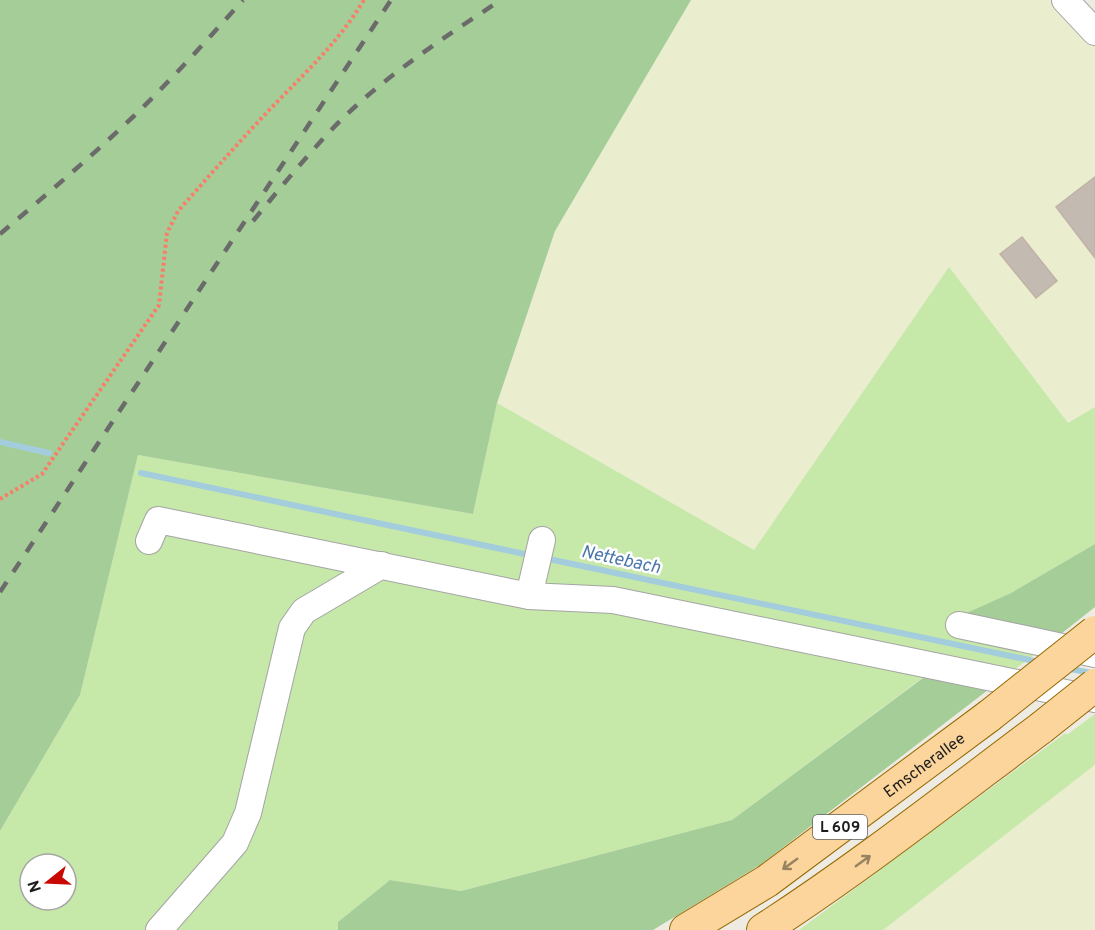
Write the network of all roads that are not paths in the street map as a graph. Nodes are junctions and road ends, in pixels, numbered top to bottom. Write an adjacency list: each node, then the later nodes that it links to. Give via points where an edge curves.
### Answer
1 (1065, 0): 2 (street)
2 (1095, 32)
3 (542, 540): 6 (street)
4 (149, 541): 5 (street, via 158,520)
5 (382, 565): 6 (street); 12 (street, via 304,611 292,628 248,813 235,843)
6 (530, 596): 11 (street, via 613,600)
7 (959, 625): 9 (street)
8 (1095, 632): 13 (main road, Emscherallee / L 609, one-way to 13, bridge, via 767,881)
9 (1095, 654)
10 (1095, 685): 14 (main road, L 609, one-way to 10, bridge, via 899,835)
11 (1095, 699)
12 (159, 930)
13 (686, 930)
14 (763, 930)

